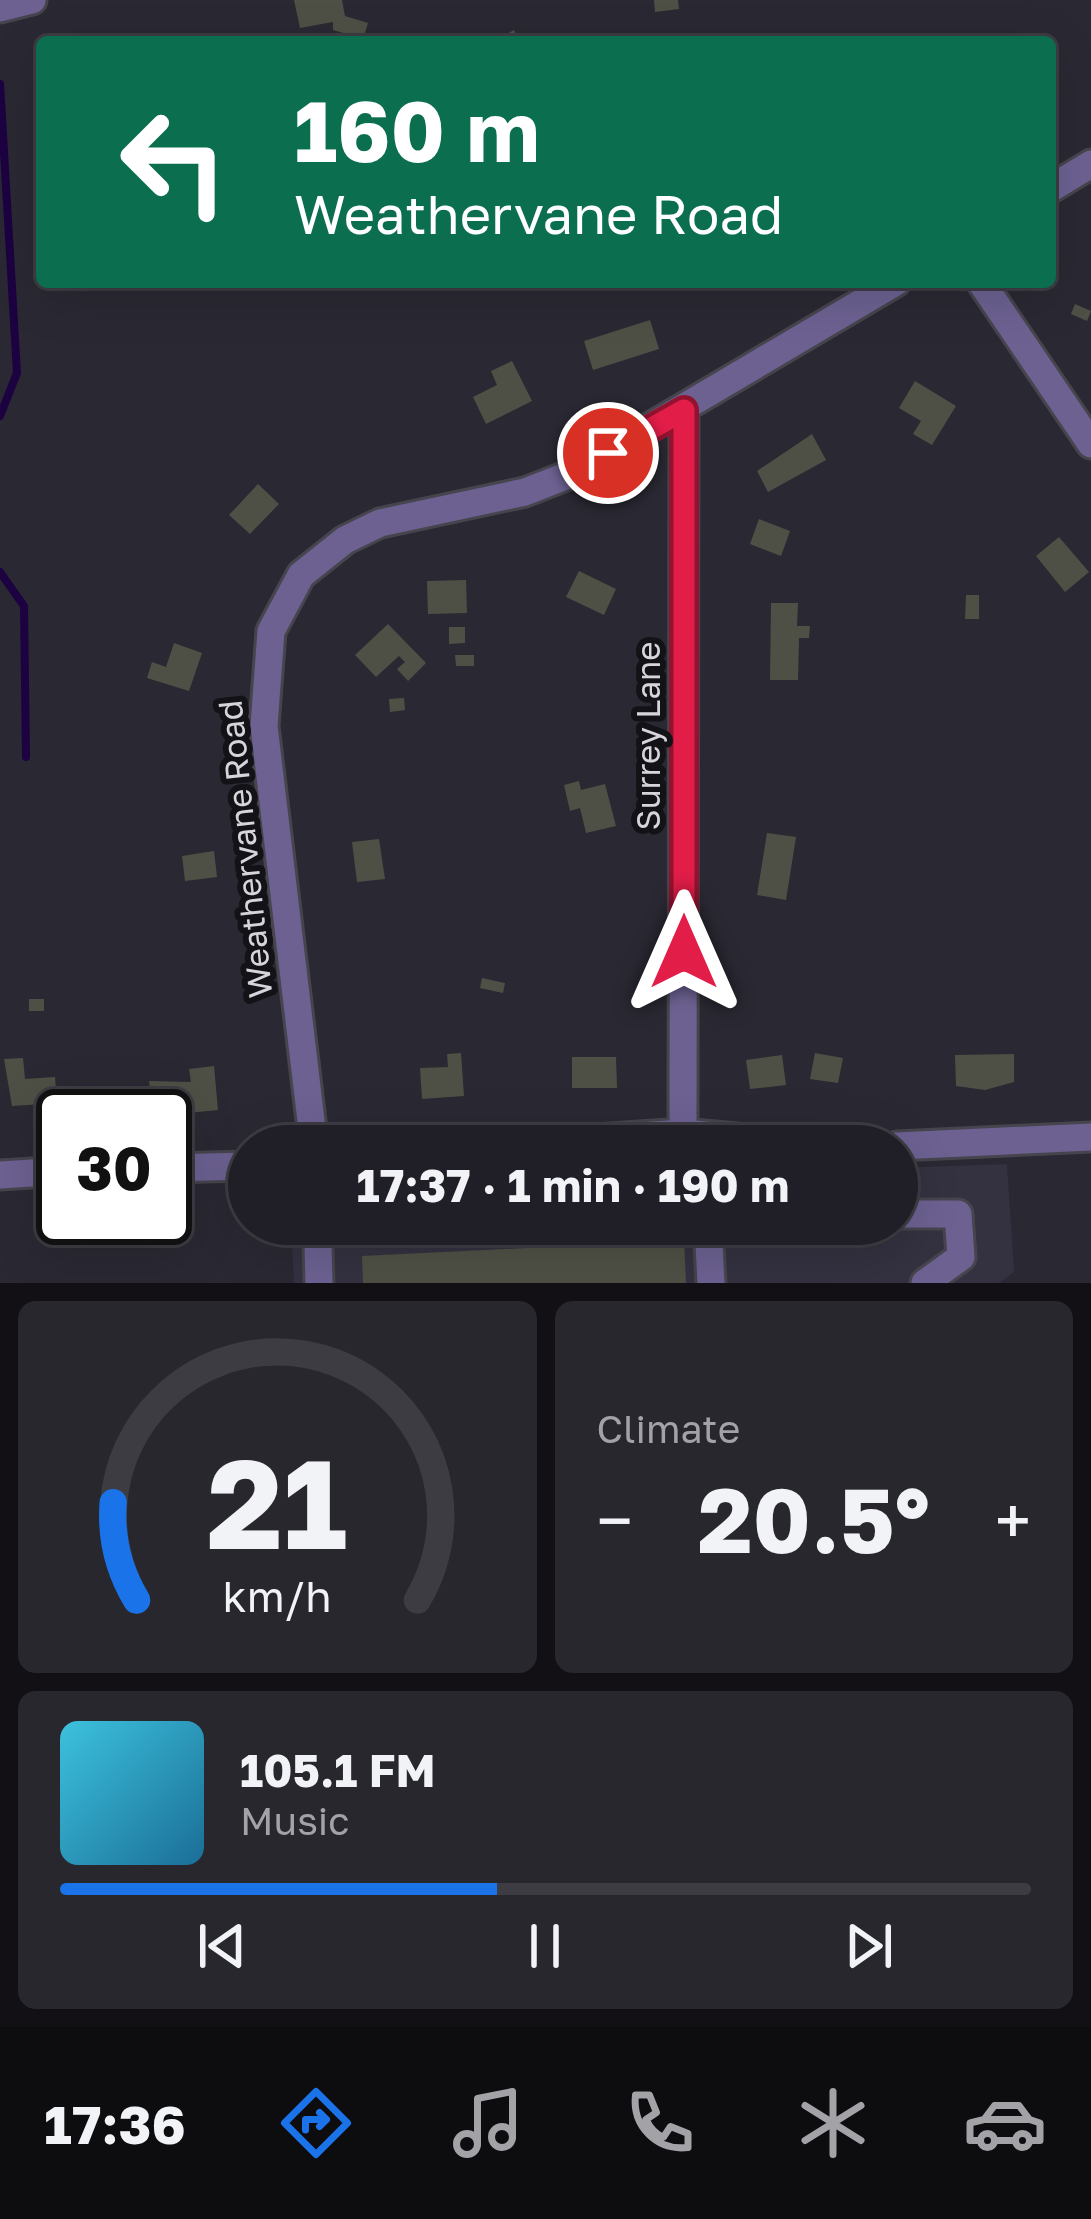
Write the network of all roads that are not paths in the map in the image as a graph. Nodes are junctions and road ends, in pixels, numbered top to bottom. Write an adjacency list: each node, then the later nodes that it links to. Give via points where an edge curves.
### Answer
1 (32, 0): 2 (street)
2 (0, 8)
3 (1091, 164): 4 (street)
4 (1056, 184)
5 (886, 288): 7 (street, Weathervane Road)
6 (985, 288): 8 (street)
7 (684, 410): 9 (street, Weathervane Road, via 550,484 361,532 313,563 280,610 267,653 264,726); 10 (street, Surrey Lane)
8 (1091, 444)
9 (312, 1125)
10 (683, 1125)
11 (1091, 1137): 12 (street)
12 (918, 1145)
13 (228, 1166): 14 (street)
14 (192, 1167)
15 (36, 1173): 16 (street)
16 (0, 1175)
17 (918, 1214): 22 (street, via 958,1214 961,1257)
18 (318, 1245): 20 (street)
19 (709, 1245): 21 (street)
20 (319, 1283)
21 (711, 1283)
22 (925, 1283)

